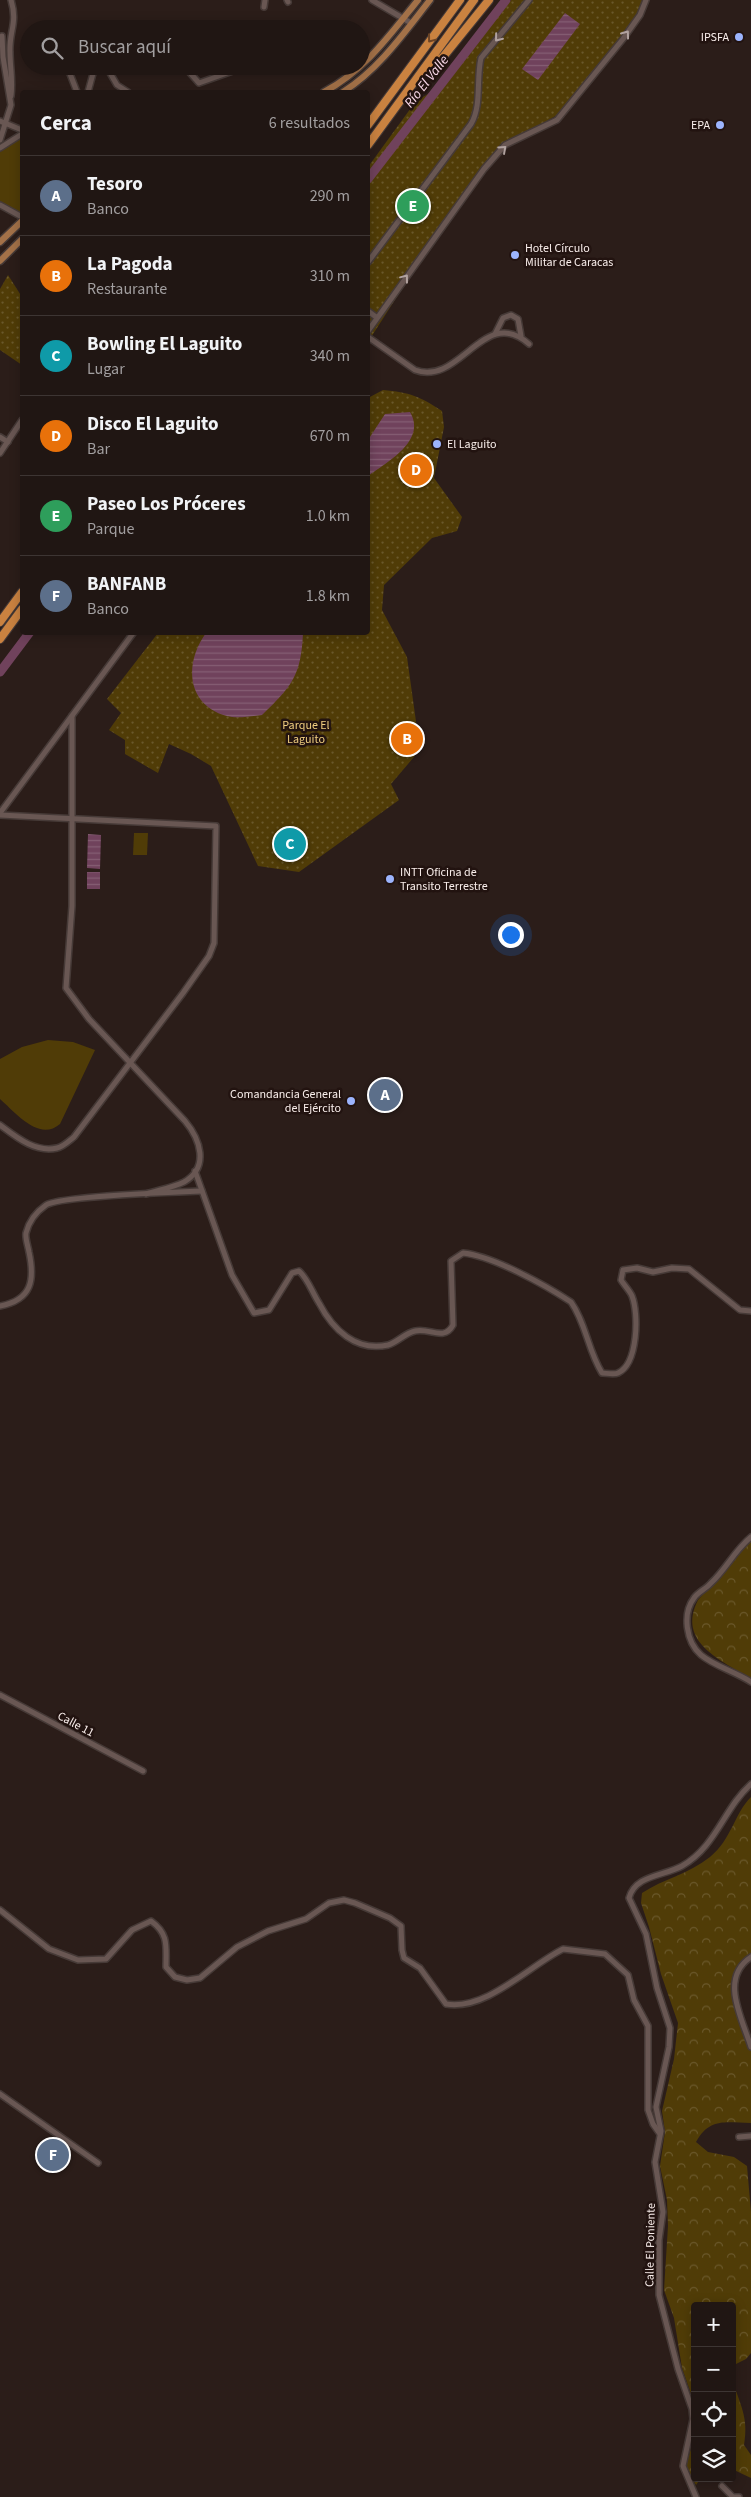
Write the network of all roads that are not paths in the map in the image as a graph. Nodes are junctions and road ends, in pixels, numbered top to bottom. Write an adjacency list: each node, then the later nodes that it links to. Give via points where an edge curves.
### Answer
1 (11, 0): 30 (street, via 15,21 10,49)
2 (265, 0): 11 (street)
3 (372, 0): 12 (street)
4 (418, 0): 12 (main road)
5 (430, 0): 13 (main road)
6 (460, 0): 32 (highway, one-way to 32)
7 (474, 0): 17 (highway)
8 (489, 0): 17 (highway, via 443,57)
9 (529, 0): 44 (street, one-way to 44, via 481,58 476,115 471,124)
10 (646, 0): 47 (street, one-way to 10, via 484,169 504,146 557,120 629,31)
11 (264, 7)
12 (403, 18): 13 (street); 15 (main road)
13 (411, 23): 16 (main road)
14 (2, 36): 30 (street, via 2,57)
15 (370, 59)
16 (370, 71)
17 (422, 73): 37 (highway)
18 (70, 75): 25 (street)
19 (93, 75): 26 (street)
20 (111, 75): 27 (street)
21 (192, 75): 22 (street, via 199,83)
22 (221, 75)
23 (351, 75): 28 (main road)
24 (365, 75): 29 (main road)
25 (76, 90)
26 (89, 90)
27 (125, 90)
28 (327, 90)
29 (346, 90)
30 (11, 96): 33 (street)
31 (0, 121): 33 (street)
32 (370, 122)
33 (6, 123): 34 (street); 36 (street)
34 (20, 129)
35 (20, 135): 38 (street)
36 (0, 140)
37 (370, 142)
38 (0, 148)
39 (0, 205): 40 (street)
40 (20, 218)
41 (20, 221): 43 (main road)
42 (20, 241): 45 (main road)
43 (0, 242)
44 (370, 259)
45 (0, 261)
46 (370, 312): 47 (street)
47 (376, 317): 48 (street)
48 (370, 328)
49 (495, 335): 50 (street); 50 (street, via 503,318 511,315 518,319); 51 (street, via 478,343 451,365 433,373 415,370)
50 (521, 336): 52 (street)
51 (370, 338)
52 (529, 344)
53 (20, 423): 55 (street)
54 (0, 437): 55 (street)
55 (8, 442): 56 (street)
56 (0, 453)
57 (20, 595): 58 (highway)
58 (11, 607): 59 (highway); 61 (highway)
59 (0, 611)
60 (20, 612): 63 (highway)
61 (0, 622)
62 (132, 635): 64 (street)
63 (0, 639)
64 (72, 716): 65 (street); 66 (street)
65 (0, 814): 66 (street)
66 (71, 819): 67 (street, via 72,906 66,988 89,1019); 67 (street, via 216,826 214,943 209,956)
67 (131, 1063): 68 (street, via 74,1137 58,1148 40,1148 20,1140); 69 (street, via 196,1134 200,1153)
68 (0, 1126)
69 (195, 1171): 70 (street); 71 (street, via 174,1186)
70 (202, 1191): 71 (street); 73 (street, via 232,1275 254,1313 269,1310 292,1273 299,1271 336,1327 352,1342 364,1346 390,1344 418,1330 442,1334 450,1331 453,1325 452,1261 463,1253 496,1263 571,1302 594,1362 602,1374 617,1373 626,1366 634,1345 637,1321 632,1296 621,1280 623,1270 689,1269 740,1310)
71 (146, 1194): 72 (street, via 48,1204 33,1216 26,1234 32,1269 31,1285 13,1304)
72 (0, 1306)
73 (751, 1311)
74 (751, 1537): 75 (street, via 733,1553 712,1583 694,1597 687,1623 691,1641 700,1654)
75 (751, 1682)
76 (0, 1695): 77 (street, Calle 11)
77 (143, 1771)
78 (751, 1784): 83 (street, Calle El Poniente, via 736,1799 721,1827 694,1858 681,1867 636,1884 631,1890 629,1898 646,1934 657,1988 670,2028 669,2048 657,2100)
79 (0, 1910): 83 (street, via 49,1949 78,1960 106,1958 132,1930 151,1921 160,1928 166,1940 166,1967 175,1977 186,1980 200,1978 237,1947 268,1931 306,1919 329,1902 344,1900 390,1918 401,1926 404,1958 420,1968 446,2004 455,2006 474,2002 563,1949 605,1954 628,1975 634,2000 648,2026 648,2110)
80 (751, 1957): 81 (street, via 738,1968 734,1987 736,2004)
81 (751, 2047)
82 (0, 2094): 86 (street)
83 (660, 2134): 88 (street, Calle El Poniente, via 655,2162 663,2212 659,2294 692,2409 693,2419 683,2466)
84 (751, 2136): 85 (street)
85 (740, 2137)
86 (98, 2163)
87 (722, 2486): 89 (street, via 733,2497)
88 (696, 2497)
89 (739, 2497)

